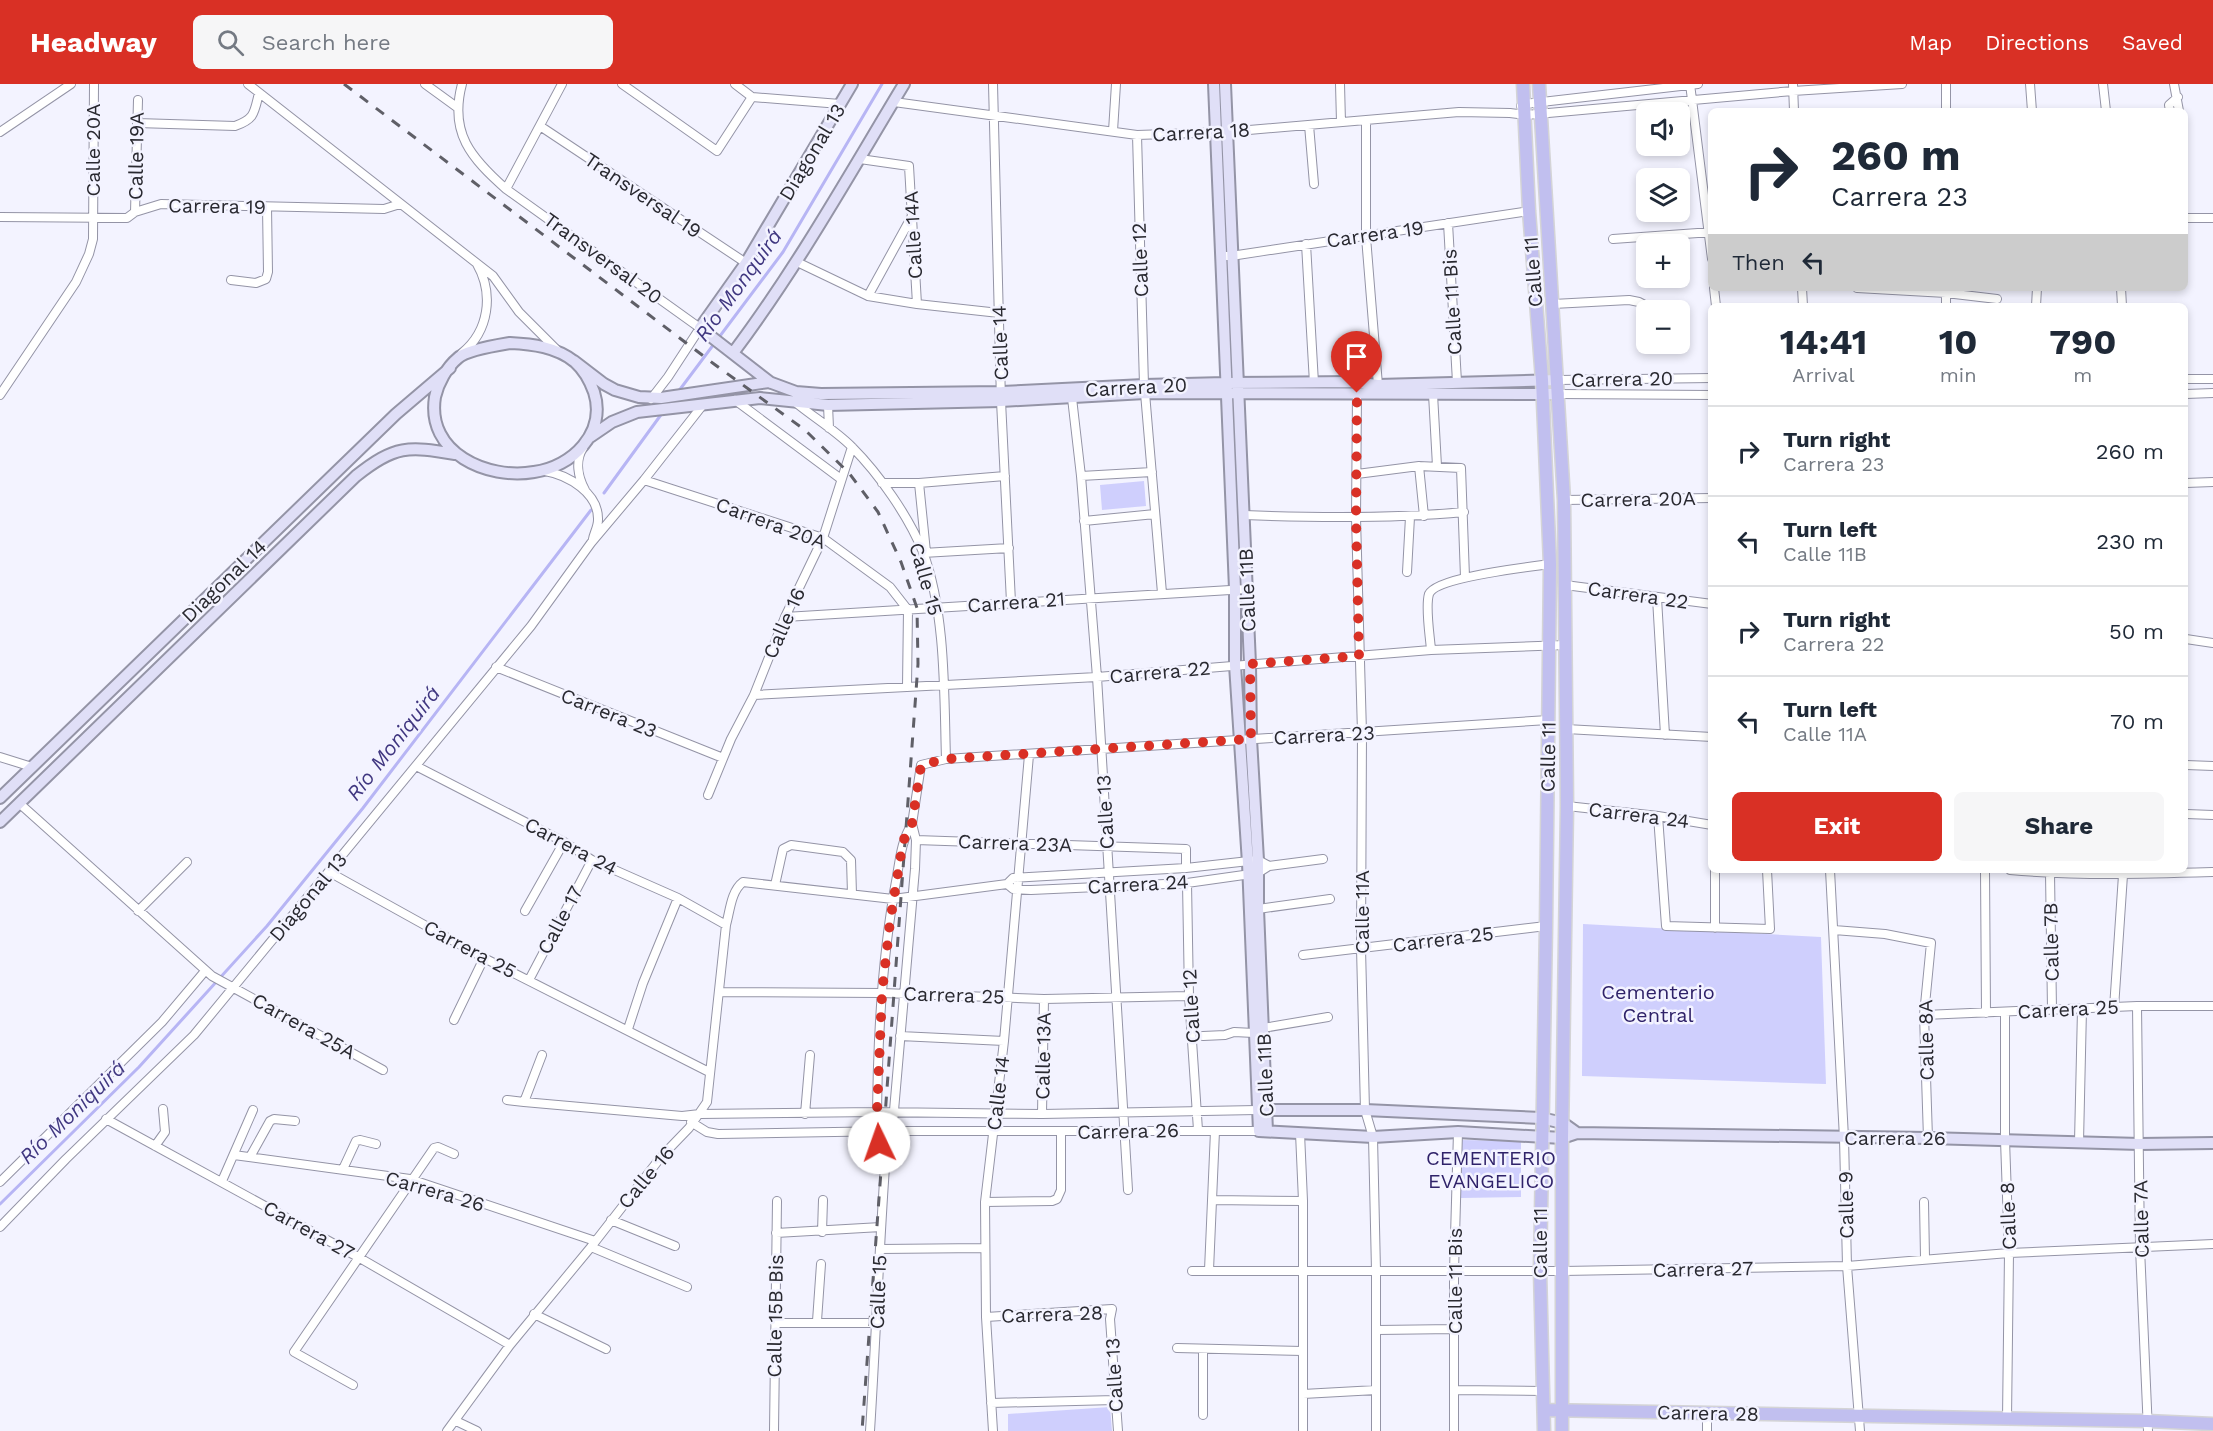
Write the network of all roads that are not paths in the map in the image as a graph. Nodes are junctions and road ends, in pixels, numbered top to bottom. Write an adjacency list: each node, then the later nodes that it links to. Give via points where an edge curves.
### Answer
1 (71, 84): 49 (street)
2 (94, 84): 61 (street, Calle 20A)
3 (248, 84): 26 (street)
4 (425, 84): 33 (street)
5 (562, 84): 47 (street)
6 (622, 84): 27 (street, via 717,151)
7 (735, 84): 27 (street)
8 (852, 84): 32 (street, Diagonal 13)
9 (904, 84): 31 (street)
10 (993, 84): 42 (street, Calle 14)
11 (1116, 84): 48 (street)
12 (1214, 84): 50 (street, Calle 11B)
13 (1225, 84): 50 (street, Calle 11B)
14 (1340, 84): 44 (street)
15 (1523, 84): 41 (main road, Calle 11)
16 (1539, 84): 34 (main road, Calle 11)
17 (1690, 84): 18 (street, Carrera 18); 29 (street); 34 (street, Carrera 18)
18 (1698, 84)
19 (1902, 84): 25 (street, Carrera 18)
20 (1946, 84): 36 (street)
21 (2030, 84): 37 (street)
22 (2103, 84): 38 (street)
23 (2174, 84): 28 (street)
24 (462, 85): 33 (street, Transversal 20)
25 (1793, 87): 29 (street, Carrera 18); 35 (street)
26 (259, 93): 45 (street, via 249,122 235,126); 55 (street)
27 (752, 97): 32 (street)
28 (2178, 97): 39 (street); 40 (street)
29 (1692, 99): 34 (street, Carrera 18); 62 (street)
30 (138, 100): 45 (street, Calle 19A)
31 (894, 102): 42 (street, Carrera 18); 52 (street)
32 (840, 104): 73 (street, Diagonal 13)
33 (458, 108): 54 (street, Transversal 20, via 466,147)
34 (1540, 108): 41 (street, Carrera 18); 79 (main road, Calle 11)
35 (1794, 108)
36 (1946, 108)
37 (2032, 108)
38 (2106, 108)
39 (2170, 108)
40 (2179, 108)
41 (1525, 109): 43 (street, Carrera 18); 57 (main road, Calle 11)
42 (993, 116): 48 (street, Carrera 18); 81 (street, Calle 14)
43 (1366, 121): 44 (street, Carrera 18); 67 (street)
44 (1341, 122): 46 (street, Carrera 18)
45 (137, 123): 58 (street, Calle 19A)
46 (1309, 125): 50 (street, Carrera 18); 53 (street)
47 (540, 126): 54 (street); 73 (street, Transversal 19)
48 (1113, 131): 51 (street, Carrera 18)
49 (0, 132)
50 (1221, 132): 51 (street, Carrera 18); 70 (street, Calle 11B)
51 (1137, 135): 99 (street, Calle 12)
52 (860, 159): 59 (street, Calle 14A, via 909,166); 72 (street)
53 (1314, 184)
54 (506, 189): 82 (street, Transversal 20)
55 (400, 204): 56 (street, Carrera 19, via 384,209); 71 (street)
56 (267, 207): 58 (street, Carrera 19, via 161,204); 74 (street, via 266,279 256,283)
57 (1529, 211): 65 (street, Carrera 19); 90 (main road, Calle 11)
58 (135, 212): 61 (street, Carrera 19, via 127,218)
59 (912, 216): 76 (street); 80 (street, Calle 14A)
60 (0, 217): 61 (street, Carrera 19)
61 (93, 217): 105 (street, Calle 20A, via 93,239 76,282)
62 (1708, 217)
63 (2213, 218): 64 (street)
64 (2188, 219)
65 (1448, 223): 67 (street, Carrera 19); 94 (street, Calle 11 Bis)
66 (1708, 232): 68 (street)
67 (1366, 237): 69 (street, Carrera 19); 96 (street)
68 (1613, 239)
69 (1306, 244): 70 (street, Carrera 19); 95 (street)
70 (1226, 256): 97 (street, Calle 11B); 98 (street, Calle 11B)
71 (474, 260): 84 (street, via 493,276 519,312); 85 (street, via 485,282 487,306 475,339)
72 (797, 262): 76 (street); 83 (street, via 770,303)
73 (746, 263): 82 (street, Diagonal 13)
74 (231, 280)
75 (1946, 291): 77 (street)
76 (868, 296): 80 (street)
77 (1997, 299)
78 (1636, 301): 79 (street)
79 (1553, 303): 91 (main road, Calle 11)
80 (917, 304): 81 (street)
81 (999, 313): 108 (street, Calle 14)
82 (702, 330): 83 (street, Transversal 20); 110 (street, Diagonal 13)
83 (730, 351): 93 (street, Transversal 20)
84 (561, 354): 85 (street, via 536,345 510,343); 86 (street)
85 (459, 356): 87 (street)
86 (574, 361): 110 (street, Carrera 20, via 615,390); 116 (street, via 584,371 595,396 595,424)
87 (450, 368): 118 (street, via 436,391 435,419); 189 (street, Diagonal 14, via 396,414)
88 (1708, 378): 91 (street, Carrera 20)
89 (2213, 379): 92 (street)
90 (1542, 380): 91 (street, Carrera 20); 94 (street, Carrera 20); 106 (main road, Calle 11)
91 (1558, 380): 103 (main road, Calle 11)
92 (2188, 380)
93 (769, 382): 108 (street, Carrera 20, via 808,393); 110 (street, Carrera 20); 112 (street, Transversal 20)
94 (1457, 382): 96 (street, Carrera 20)
95 (1314, 383): 96 (street, Carrera 20); 98 (street, Carrera 20)
96 (1378, 385)
97 (1226, 388): 98 (street, Carrera 20); 99 (street, Carrera 20); 150 (street, Calle 11B)
98 (1239, 388): 100 (street, Carrera 20); 137 (street, Calle 11B)
99 (1145, 389): 108 (street, Carrera 20); 109 (street, Carrera 20); 122 (street, Calle 12)
100 (1357, 393): 102 (street, Carrera 20); 123 (street, Calle 11A)
101 (2213, 393): 104 (street)
102 (1433, 394): 106 (street, Carrera 20); 120 (street)
103 (1559, 394): 106 (street, Carrera 20); 107 (street, Carrera 20); 134 (main road, Calle 11)
104 (2188, 394)
105 (0, 395)
106 (1542, 395): 146 (main road, Calle 11)
107 (1708, 395)
108 (1001, 397): 109 (street, Carrera 20); 113 (street, Carrera 20); 124 (street, Calle 14)
109 (1072, 398): 125 (street, Calle 13)
110 (656, 399)
111 (735, 400): 112 (street, Carrera 20); 114 (street, Carrera 20); 126 (street)
112 (793, 400): 113 (street, Carrera 20); 115 (street, Calle 15)
113 (828, 405): 115 (street)
114 (702, 406): 116 (street, Carrera 20, via 657,409 620,418); 127 (street, Diagonal 13)
115 (828, 428): 117 (street, Calle 15)
116 (587, 441): 121 (street, via 568,460); 132 (street, Diagonal 13, via 578,469)
117 (852, 447): 126 (street, Calle 16); 129 (street, Calle 15)
118 (455, 454): 121 (street, via 505,473); 192 (street, Diagonal 14, via 400,450 356,476)
119 (1419, 466): 120 (street); 123 (street); 138 (street)
120 (1437, 466): 135 (street, via 1461,468)
121 (545, 471): 132 (street, via 566,478)
122 (1152, 472): 125 (street); 136 (street, Calle 12)
123 (1356, 474): 140 (street, Calle 11A)
124 (1005, 476): 130 (street); 144 (street, Calle 14)
125 (1081, 476): 141 (street, Calle 13)
126 (842, 479): 142 (street, Calle 16)
127 (644, 480): 142 (street, Carrera 20A); 143 (street, Diagonal 13)
128 (2213, 482): 131 (street)
129 (882, 483): 130 (street); 145 (street, Calle 15)
130 (919, 483): 145 (street)
131 (2188, 483)
132 (587, 494): 143 (street, Diagonal 13, via 597,513)
133 (1708, 498): 134 (street, Carrera 20A)
134 (1564, 500): 149 (main road, Calle 11)
135 (1464, 512): 138 (street); 148 (street)
136 (1155, 514): 141 (street); 152 (street, Calle 12)
137 (1244, 515): 140 (street); 151 (street, Calle 11B)
138 (1424, 516): 139 (street)
139 (1410, 517): 140 (street); 147 (street)
140 (1356, 518): 165 (street, Calle 11A)
141 (1084, 521): 153 (street, Calle 13)
142 (823, 538): 158 (street, Carrera 20A, via 890,587); 159 (street, Calle 16)
143 (591, 543): 168 (street, Diagonal 13)
144 (1009, 548): 145 (street); 155 (street, Calle 14)
145 (924, 552): 157 (street, Calle 15)
146 (1550, 564): 148 (street); 163 (main road, Calle 11)
147 (1407, 572)
148 (1465, 577): 164 (street, via 1440,585 1428,596)
149 (1565, 585): 154 (street, Carrera 22); 162 (main road, Calle 11)
150 (1235, 589): 151 (street, Carrera 21); 152 (street, Carrera 21); 167 (street, Calle 11B)
151 (1247, 589): 166 (street, Calle 11B)
152 (1162, 593): 153 (street, Carrera 21)
153 (1090, 597): 155 (street, Carrera 21); 169 (street, Calle 13)
154 (1657, 598): 156 (street, Carrera 22); 176 (street)
155 (1011, 602): 157 (street, Carrera 21)
156 (1708, 604)
157 (937, 608): 158 (street, Carrera 21); 171 (street, Calle 15)
158 (908, 610): 159 (street, Carrera 21); 170 (street)
159 (785, 617): 172 (street, Calle 16)
160 (2188, 639): 161 (street)
161 (2213, 644)
162 (1566, 645): 163 (street, Carrera 22); 174 (main road, Calle 11)
163 (1550, 646): 164 (street, Carrera 22); 173 (main road, Calle 11)
164 (1431, 650): 165 (street, Carrera 22)
165 (1359, 656): 166 (street, Carrera 22); 175 (street, Calle 11A)
166 (1250, 664): 167 (street, Carrera 22); 179 (street, Calle 11B)
167 (1235, 665): 169 (street, Carrera 22); 178 (street, Calle 11B)
168 (496, 667): 183 (street, Carrera 23); 187 (street, Diagonal 13)
169 (1097, 677): 171 (street, Carrera 22); 180 (street, Calle 13)
170 (907, 686): 171 (street, Carrera 22); 172 (street, Carrera 22)
171 (944, 687): 184 (street, Calle 15)
172 (754, 695): 183 (street, Calle 16)
173 (1548, 720): 175 (street, Carrera 23); 238 (main road, Calle 11)
174 (1566, 729): 176 (street); 193 (main road, Calle 11)
175 (1362, 733): 179 (street, Carrera 23); 241 (street, Calle 11A)
176 (1665, 735): 177 (street)
177 (1708, 737)
178 (1239, 739): 179 (street, Carrera 23); 180 (street, Carrera 23); 206 (street, Calle 11B)
179 (1251, 739): 206 (street, Calle 11B)
180 (1102, 748): 181 (street, Carrera 23); 203 (street, Calle 13)
181 (1029, 755): 184 (street, Carrera 23); 202 (street, Calle 14)
182 (0, 757): 189 (street)
183 (723, 758): 190 (street, Calle 16)
184 (946, 759): 185 (street, Carrera 23)
185 (921, 765): 198 (street, Calle 15)
186 (2188, 765): 188 (street)
187 (416, 766): 201 (street, Carrera 24); 210 (street, Diagonal 13)
188 (2213, 766)
189 (32, 767): 191 (street, Diagonal 14)
190 (708, 795)
191 (0, 798)
192 (20, 803): 197 (street, Diagonal 14); 235 (street, Carrera 25A)
193 (1567, 806): 196 (street, Carrera 24); 292 (main road, Calle 11)
194 (2188, 814): 195 (street)
195 (2213, 815)
196 (1658, 816): 199 (street, Carrera 24); 239 (street, via 1666,926)
197 (0, 822)
198 (912, 824): 200 (street, Calle 15); 233 (street, Calle 15, via 906,832)
199 (1708, 824)
200 (916, 840): 202 (street, Carrera 23A); 230 (street, Calle 15)
201 (564, 842): 205 (street, Carrera 24); 236 (street)
202 (1022, 843): 203 (street, Carrera 23A); 222 (street, Calle 14)
203 (1107, 846): 209 (street, Carrera 23A, via 1186,849); 211 (street, Calle 13)
204 (1323, 859): 208 (street, Carrera 24)
205 (592, 860): 231 (street, Carrera 24); 245 (street, Calle 17)
206 (1253, 861): 208 (street); 209 (street, Carrera 24); 214 (street, Calle 11B)
207 (187, 862): 235 (street)
208 (1269, 866): 214 (street, Carrera 24)
209 (1186, 868): 211 (street, Carrera 24)
210 (329, 872): 243 (street, Carrera 25); 246 (street, Diagonal 13)
211 (1109, 872): 222 (street, Carrera 24); 227 (street, Calle 13)
212 (2188, 872): 213 (street)
213 (2213, 872)
214 (1253, 873): 224 (street, Carrera 24); 234 (street, Calle 11B); 265 (street, Calle 11B)
215 (1715, 873): 239 (street)
216 (1767, 873): 239 (street, via 1770,929)
217 (1830, 873): 240 (street, Calle 9)
218 (1985, 873): 260 (street)
219 (2050, 873): 221 (street); 258 (street, Calle 7B)
220 (2144, 873): 221 (street)
221 (2123, 875): 256 (street)
222 (1018, 877): 225 (street, Carrera 24); 228 (street, Calle 14)
223 (743, 882): 226 (street, Carrera 24); 237 (street, Calle 16, via 733,896)
224 (1187, 883): 227 (street, Carrera 24); 250 (street, Calle 12)
225 (1006, 884): 228 (street); 230 (street, Carrera 24)
226 (775, 885): 229 (street, Carrera 24); 229 (street, via 783,849 791,845 848,856)
227 (1110, 885): 228 (street, Carrera 24); 252 (street, Calle 13)
228 (1017, 890): 251 (street, Calle 14)
229 (852, 894): 233 (street, Carrera 24)
230 (912, 896): 233 (street, Carrera 24); 249 (street, Calle 15)
231 (678, 898): 237 (street, Carrera 24); 264 (street)
232 (1330, 898): 234 (street)
233 (893, 899): 248 (street, Calle 15)
234 (1258, 909): 265 (street, Calle 11B)
235 (138, 911): 244 (street, Carrera 25A)
236 (525, 911)
237 (726, 925): 247 (street, Calle 16)
238 (1546, 926): 241 (street, Carrera 25); 288 (main road, Calle 11)
239 (1715, 928)
240 (1834, 930): 261 (street, Calle 8A, via 1885,934 1931,944); 307 (street, Calle 9)
241 (1361, 948): 242 (street, Carrera 25); 278 (street, Calle 11A)
242 (1303, 955)
243 (484, 958): 245 (street, Carrera 25); 263 (street)
244 (208, 973): 246 (street, Carrera 25A); 321 (street)
245 (529, 980): 264 (street, Carrera 25)
246 (233, 987): 271 (street, Carrera 25A); 289 (street, Diagonal 13, via 194,1035)
247 (719, 992): 248 (street, Carrera 25); 272 (street, Calle 16)
248 (882, 993): 249 (street, Carrera 25); 281 (street, Calle 15)
249 (903, 994): 251 (street, Carrera 25); 266 (street, Calle 15)
250 (1190, 996): 252 (street, Carrera 25); 280 (street, Calle 12)
251 (1008, 997): 253 (street, Carrera 25); 268 (street, Calle 14)
252 (1116, 998): 253 (street, Carrera 25); 279 (street, Calle 13)
253 (1044, 999): 286 (street, Calle 13A)
254 (2137, 1006): 255 (street, Carrera 25); 256 (street, Carrera 25); 313 (street, Calle 7A)
255 (2213, 1006)
256 (2114, 1008): 257 (street, Carrera 25)
257 (2082, 1009): 258 (street, Carrera 25); 310 (street)
258 (2052, 1010): 259 (street, Carrera 25)
259 (2005, 1012): 260 (street, Carrera 25); 309 (street, Calle 8)
260 (1986, 1013): 261 (street, Carrera 25)
261 (1924, 1015): 308 (street, Calle 8A)
262 (1329, 1017): 265 (street)
263 (454, 1020)
264 (628, 1029): 272 (street, Carrera 25)
265 (1258, 1030): 267 (street); 277 (street, Calle 11B)
266 (900, 1036): 268 (street); 282 (street, Calle 15)
267 (1203, 1036)
268 (1004, 1041): 283 (street, Calle 14)
269 (810, 1054): 285 (street)
270 (542, 1055): 274 (street)
271 (383, 1070)
272 (709, 1071): 284 (street, Calle 16, via 707,1102)
273 (507, 1100): 274 (street, Carrera 26)
274 (524, 1102): 287 (street, Carrera 26)
275 (163, 1109): 314 (street, via 165,1132)
276 (253, 1110): 317 (street)
277 (1262, 1110): 278 (street, Carrera 26); 280 (street, Carrera 26); 299 (street, Calle 11B)
278 (1365, 1110): 288 (street, Carrera 26); 305 (street, Calle 11A)
279 (1123, 1111): 280 (street, Carrera 26); 286 (street, Carrera 26); 293 (street, Calle 13)
280 (1197, 1111): 294 (street, Calle 12)
281 (877, 1112): 282 (street, Carrera 26); 285 (street, Carrera 26); 295 (street, Calle 15)
282 (893, 1112): 283 (street, Carrera 26); 296 (street, Calle 15)
283 (996, 1113): 286 (street, Carrera 26); 297 (street, Calle 14)
284 (700, 1114): 285 (street, Carrera 26); 287 (street, Carrera 26); 291 (street, Calle 16)
285 (805, 1114)
286 (1042, 1114)
287 (682, 1116): 291 (street, Carrera 26)
288 (1541, 1118): 292 (street, Carrera 26); 304 (main road, Calle 11)
289 (106, 1119): 314 (street, Carrera 27); 331 (street, Diagonal 13)
290 (295, 1120): 318 (street, via 274,1119 265,1125)
291 (693, 1123): 295 (street, Carrera 26, via 718,1134); 330 (street, Calle 16)
292 (1563, 1123): 303 (street, Carrera 26); 306 (main road, Calle 11)
293 (1126, 1130): 294 (street, Carrera 26); 300 (street, Carrera 26); 323 (street, Calle 13)
294 (1198, 1130): 298 (street, Carrera 26)
295 (877, 1131): 296 (street, Carrera 26); 315 (street, Calle 15)
296 (892, 1131): 297 (street, Carrera 26); 315 (street, Calle 15)
297 (993, 1131): 300 (street, Carrera 26); 327 (street, Calle 14)
298 (1215, 1131): 299 (street, Carrera 26); 325 (street)
299 (1263, 1131): 302 (street, Carrera 26)
300 (1061, 1132): 327 (street, via 1061,1190 1057,1199)
301 (1458, 1132): 304 (street, Carrera 26); 305 (street, Carrera 26); 350 (street, Calle 11 Bis)
302 (1300, 1133): 305 (street, Carrera 26); 328 (street, Calle 11B)
303 (1577, 1133): 306 (street, Carrera 26); 307 (street, Carrera 26)
304 (1542, 1136): 306 (street, Carrera 26); 351 (main road, Calle 11)
305 (1373, 1137): 349 (street, Calle 11A)
306 (1562, 1138): 352 (main road, Calle 11)
307 (1844, 1138): 308 (street, Carrera 26); 345 (street, Calle 9)
308 (1928, 1138): 309 (street, Carrera 26)
309 (2005, 1140): 310 (street, Carrera 26); 341 (street, Calle 8)
310 (2079, 1142): 313 (street, Carrera 26)
311 (2213, 1143): 313 (street, Carrera 26)
312 (376, 1144): 319 (street, via 356,1141)
313 (2140, 1144): 339 (street, Calle 7A)
314 (154, 1146): 322 (street, Carrera 27)
315 (886, 1153): 332 (street, Calle 15)
316 (454, 1154): 320 (street, via 434,1148)
317 (234, 1155): 318 (street, Carrera 26); 322 (street)
318 (250, 1157): 319 (street, Carrera 26)
319 (343, 1169): 320 (street, Carrera 26)
320 (410, 1179): 335 (street, Carrera 26); 342 (street)
321 (0, 1182)
322 (222, 1182): 342 (street, Carrera 27)
323 (1128, 1190)
324 (823, 1200): 333 (street)
325 (1212, 1200): 328 (street); 347 (street)
326 (777, 1201): 334 (street, Calle 15B Bis)
327 (985, 1202): 338 (street, Calle 14)
328 (1303, 1202): 348 (street, Calle 11B)
329 (1924, 1202): 343 (street)
330 (611, 1220): 335 (street, Calle 16); 337 (street)
331 (0, 1227)
332 (881, 1227): 333 (street); 340 (street, Calle 15)
333 (822, 1232): 334 (street)
334 (776, 1233): 358 (street, Calle 15B Bis)
335 (593, 1244): 353 (street, Carrera 26); 354 (street, Calle 16)
336 (2213, 1244): 339 (street, Carrera 27)
337 (675, 1246)
338 (984, 1248): 340 (street); 355 (street, Calle 14)
339 (2140, 1248): 341 (street, Carrera 27); 382 (street, Calle 7A)
340 (879, 1249): 359 (street, Calle 15)
341 (2009, 1253): 343 (street, Carrera 27); 379 (street, Calle 8)
342 (358, 1257): 362 (street, Carrera 27); 367 (street, via 294,1352)
343 (1924, 1258): 345 (street, Carrera 27)
344 (821, 1264): 357 (street)
345 (1847, 1266): 352 (street, Carrera 27); 378 (street, Calle 9)
346 (1192, 1270): 347 (street, Carrera 27)
347 (1209, 1270): 348 (street, Carrera 27)
348 (1302, 1271): 349 (street, Carrera 27); 366 (street, Calle 11B)
349 (1376, 1271): 350 (street, Carrera 27); 361 (street, Calle 11A)
350 (1454, 1271): 351 (street, Carrera 27); 360 (street, Calle 11 Bis)
351 (1540, 1271): 352 (street, Carrera 27); 370 (main road, Calle 11)
352 (1563, 1271): 375 (main road, Calle 11)
353 (687, 1287)
354 (534, 1314): 362 (street, Calle 16); 364 (street)
355 (986, 1317): 356 (street, Carrera 28, via 1112,1309); 373 (street, Calle 14)
356 (1110, 1319): 372 (street, Calle 13)
357 (817, 1321): 358 (street); 359 (street)
358 (775, 1323): 385 (street, Calle 15B Bis)
359 (877, 1323): 386 (street, Calle 15)
360 (1455, 1329): 361 (street); 369 (street, Calle 11 Bis)
361 (1377, 1330): 368 (street, Calle 11A)
362 (510, 1345): 380 (street, Calle 16)
363 (1177, 1348): 365 (street)
364 (606, 1349)
365 (1203, 1349): 366 (street); 377 (street)
366 (1302, 1351): 371 (street, Calle 11B)
367 (353, 1385)
368 (1376, 1390): 371 (street); 390 (street, Calle 11A)
369 (1455, 1390): 370 (street); 391 (street, Calle 11 Bis)
370 (1543, 1391): 374 (main road, Calle 11)
371 (1303, 1394): 389 (street, Calle 11B)
372 (1115, 1400): 373 (street); 388 (street, Calle 13)
373 (991, 1403): 387 (street, Calle 14)
374 (1544, 1410): 375 (main road, Carrera 28); 392 (main road, Calle 11)
375 (1562, 1410): 376 (main road, Carrera 28); 393 (main road, Calle 11)
376 (1707, 1413): 378 (main road, Carrera 28); 394 (street)
377 (1203, 1415)
378 (1858, 1416): 379 (main road, Carrera 28); 395 (street, Calle 9)
379 (2007, 1419): 382 (main road, Carrera 28)
380 (456, 1421): 383 (street, Calle 16); 384 (street)
381 (2213, 1424): 382 (main road, Carrera 28)
382 (2147, 1426)
383 (447, 1431)
384 (477, 1431)
385 (774, 1431)
386 (870, 1431)
387 (993, 1431)
388 (1118, 1431)
389 (1303, 1431)
390 (1376, 1431)
391 (1454, 1431)
392 (1544, 1431)
393 (1562, 1431)
394 (1707, 1431)
395 (1860, 1431)

